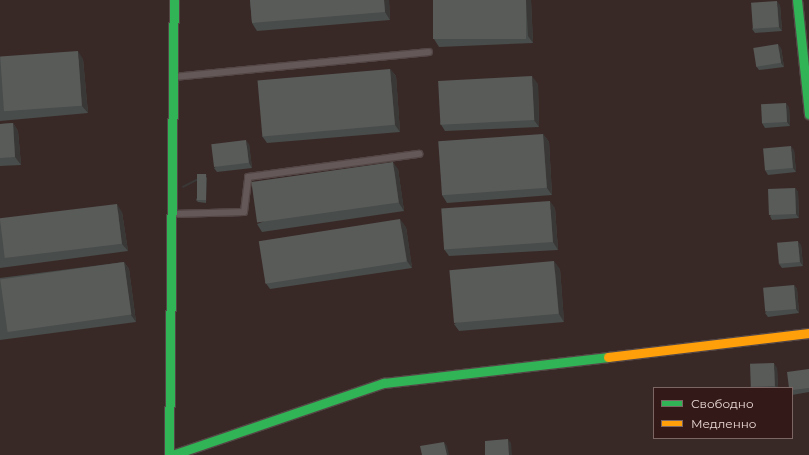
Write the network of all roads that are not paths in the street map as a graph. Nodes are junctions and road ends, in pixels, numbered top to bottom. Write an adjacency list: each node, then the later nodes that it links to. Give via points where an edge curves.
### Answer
1 (174, 0): 4 (street)
2 (797, 0): 5 (street)
3 (429, 52): 4 (lane)
4 (173, 77): 7 (street)
5 (809, 114)
6 (419, 154): 7 (lane, via 248,177 244,212)
7 (172, 214): 9 (street)
8 (809, 333): 9 (street, via 384,384)
9 (171, 455)

